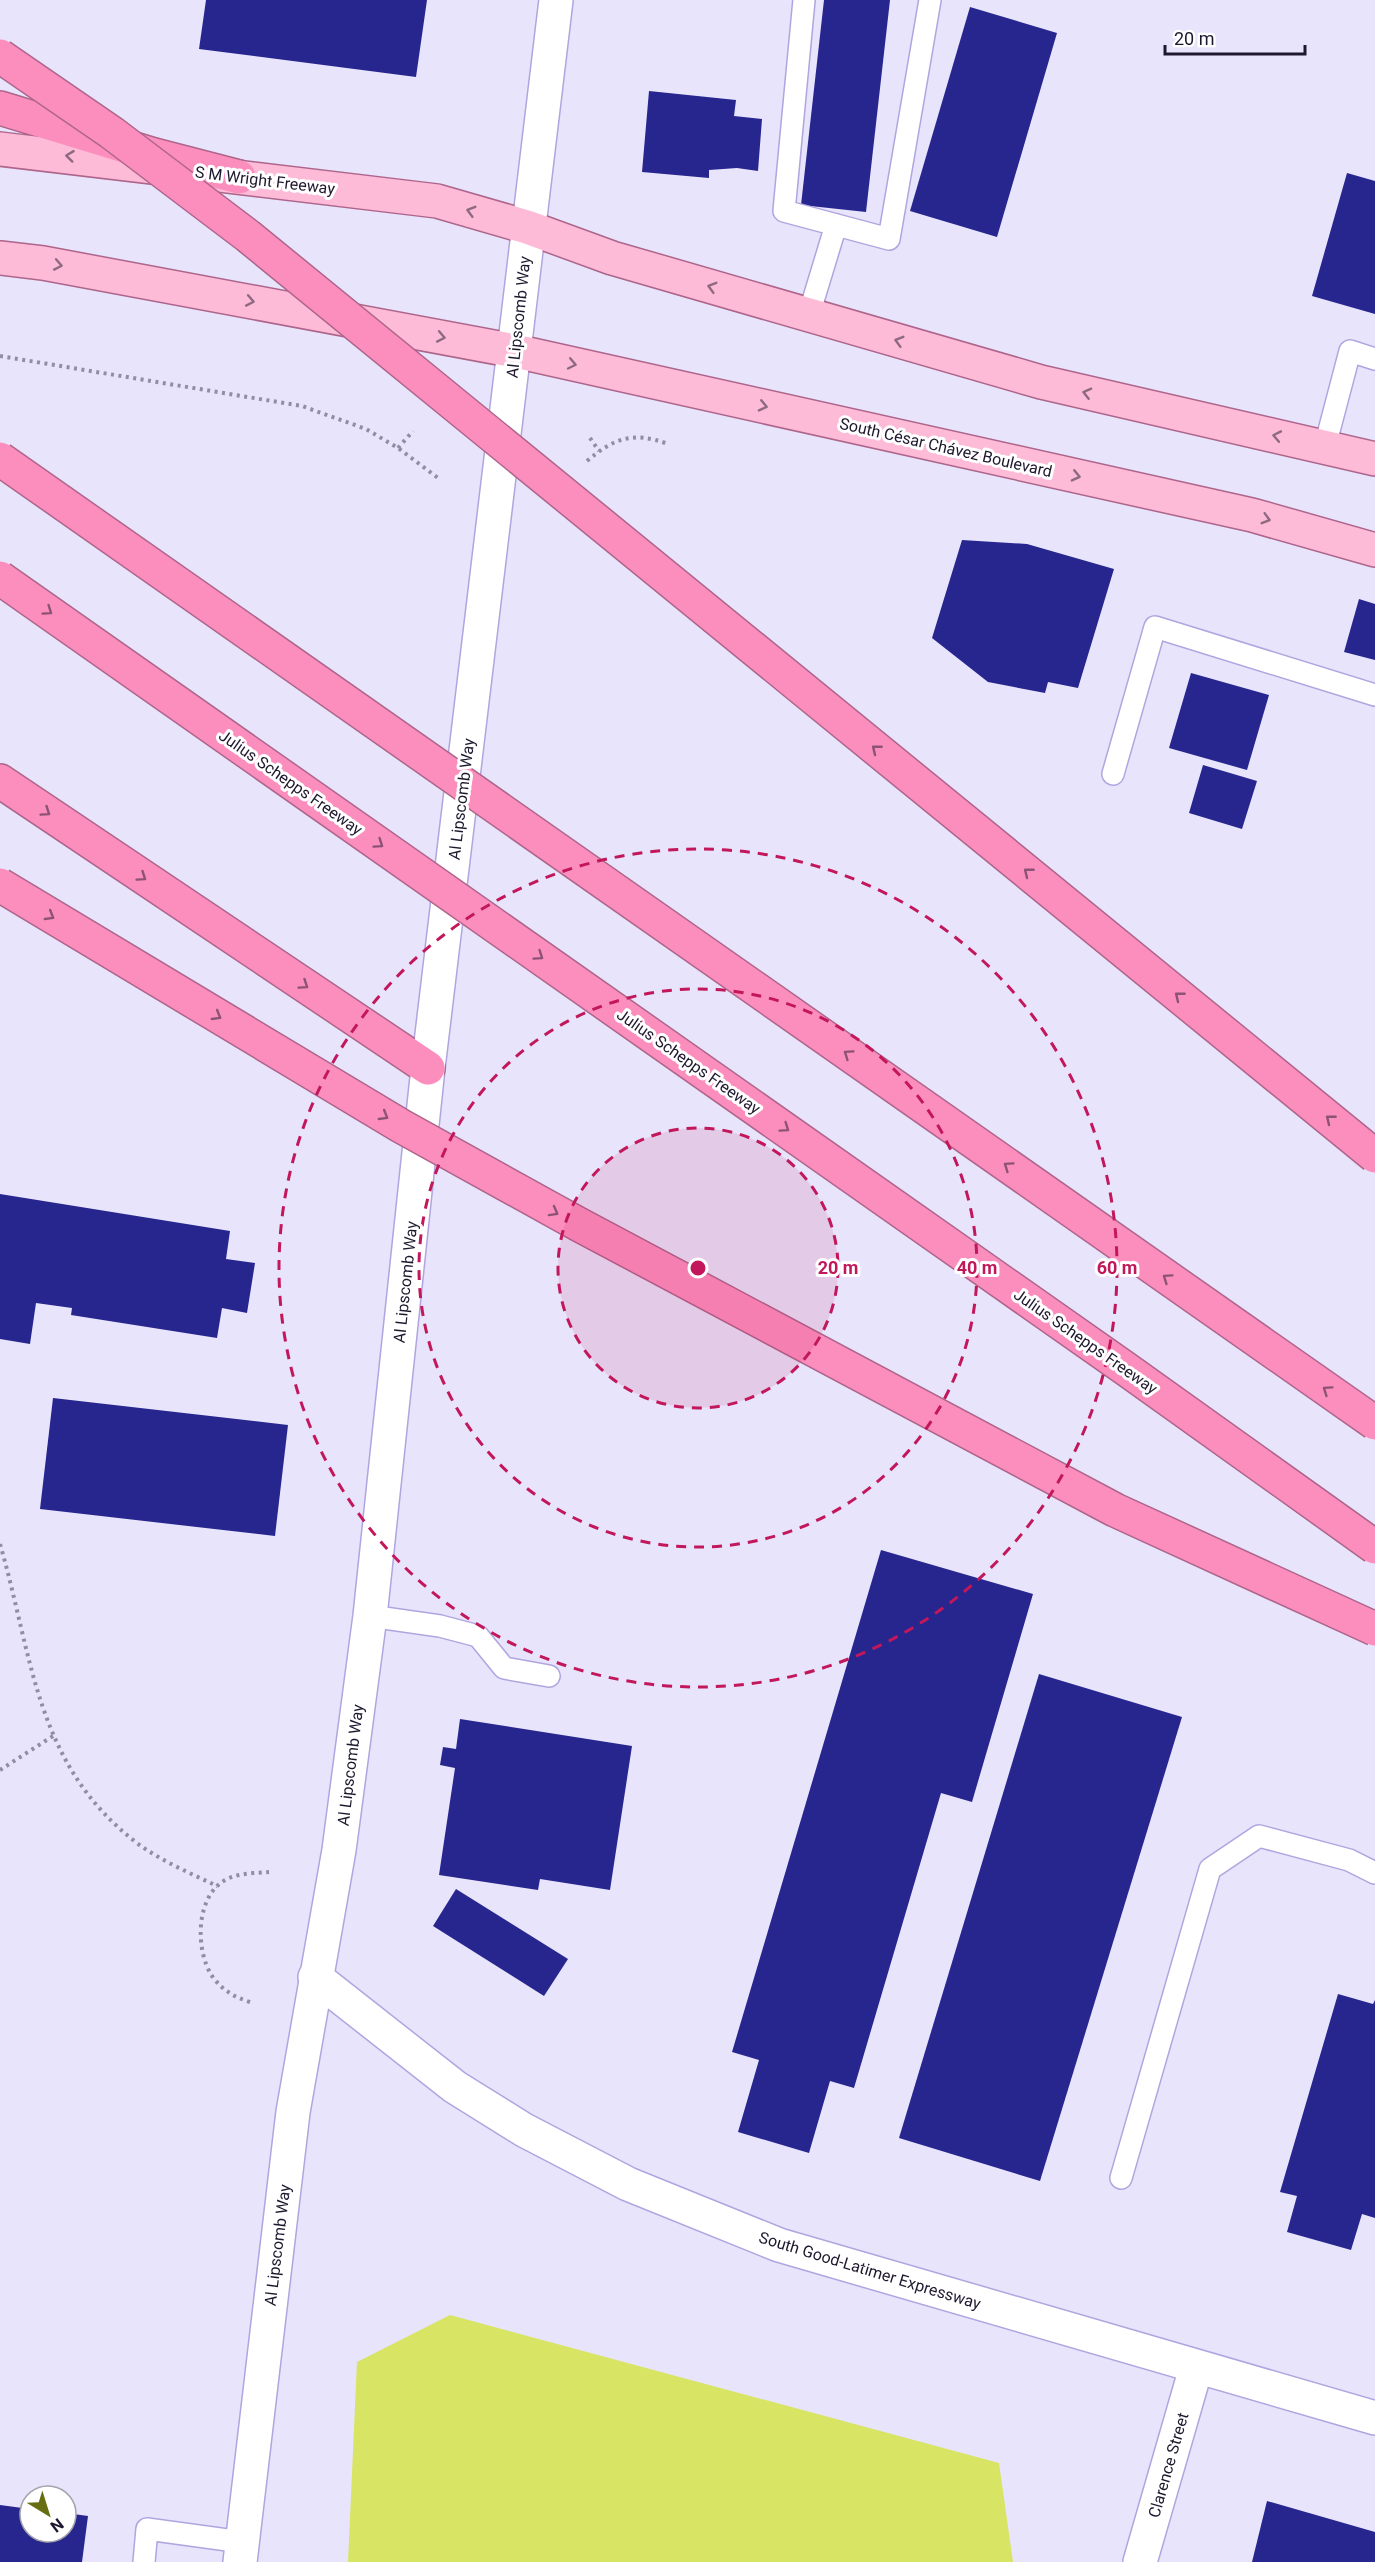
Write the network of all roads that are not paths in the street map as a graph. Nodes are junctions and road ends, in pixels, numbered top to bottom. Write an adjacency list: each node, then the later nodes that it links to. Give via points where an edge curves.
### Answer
1 (556, 0): 9 (main road, Al Lipscomb Way)
2 (804, 0): 8 (lane, via 784,211)
3 (930, 0): 8 (lane, via 889,239)
4 (0, 56): 24 (highway, one-way to 4, bridge, via 248,236 112,133)
5 (0, 108): 7 (highway)
6 (0, 149): 7 (main road, S M Wright Freeway, one-way to 6)
7 (239, 177): 9 (main road, S M Wright Freeway, one-way to 7, via 437,201)
8 (836, 225): 11 (lane)
9 (527, 227): 11 (main road, one-way to 9, via 612,258); 12 (main road, Al Lipscomb Way)
10 (0, 258): 12 (main road, one-way to 12, via 43,262)
11 (808, 314): 14 (main road, one-way to 11, via 1041,382)
12 (515, 351): 17 (main road, South César Chávez Boulevard, one-way to 17, via 1252,515); 23 (main road, Al Lipscomb Way)
13 (1375, 359): 14 (lane, via 1350,351)
14 (1325, 446): 16 (main road)
15 (0, 459): 25 (highway, one-way to 15, bridge)
16 (1375, 459)
17 (1375, 550)
18 (0, 578): 26 (highway, Julius Schepps Freeway, one-way to 26, bridge)
19 (1375, 695): 20 (lane, via 1155,627)
20 (1113, 774)
21 (0, 781): 23 (highway, one-way to 23)
22 (0, 885): 28 (highway, one-way to 28, bridge, via 400,1126 588,1230 1115,1510)
23 (428, 1068): 27 (main road, Al Lipscomb Way)
24 (1375, 1156)
25 (1375, 1423)
26 (1375, 1547)
27 (370, 1616): 29 (lane, via 478,1636 504,1668); 31 (main road, Al Lipscomb Way, via 339,1850)
28 (1375, 1629)
29 (549, 1676)
30 (1375, 1874): 32 (lane, via 1349,1860 1259,1836 1210,1869)
31 (315, 1977): 33 (main road, South Good-Latimer Expressway, via 455,2087 524,2130 628,2184 779,2245); 35 (main road, Al Lipscomb Way, via 293,2112)
32 (1120, 2178)
33 (1196, 2368): 34 (main road, South Good-Latimer Expressway); 37 (main road, Clarence Street)
34 (1375, 2418)
35 (241, 2552): 36 (lane, via 147,2529)
36 (144, 2562)
37 (1140, 2562)

